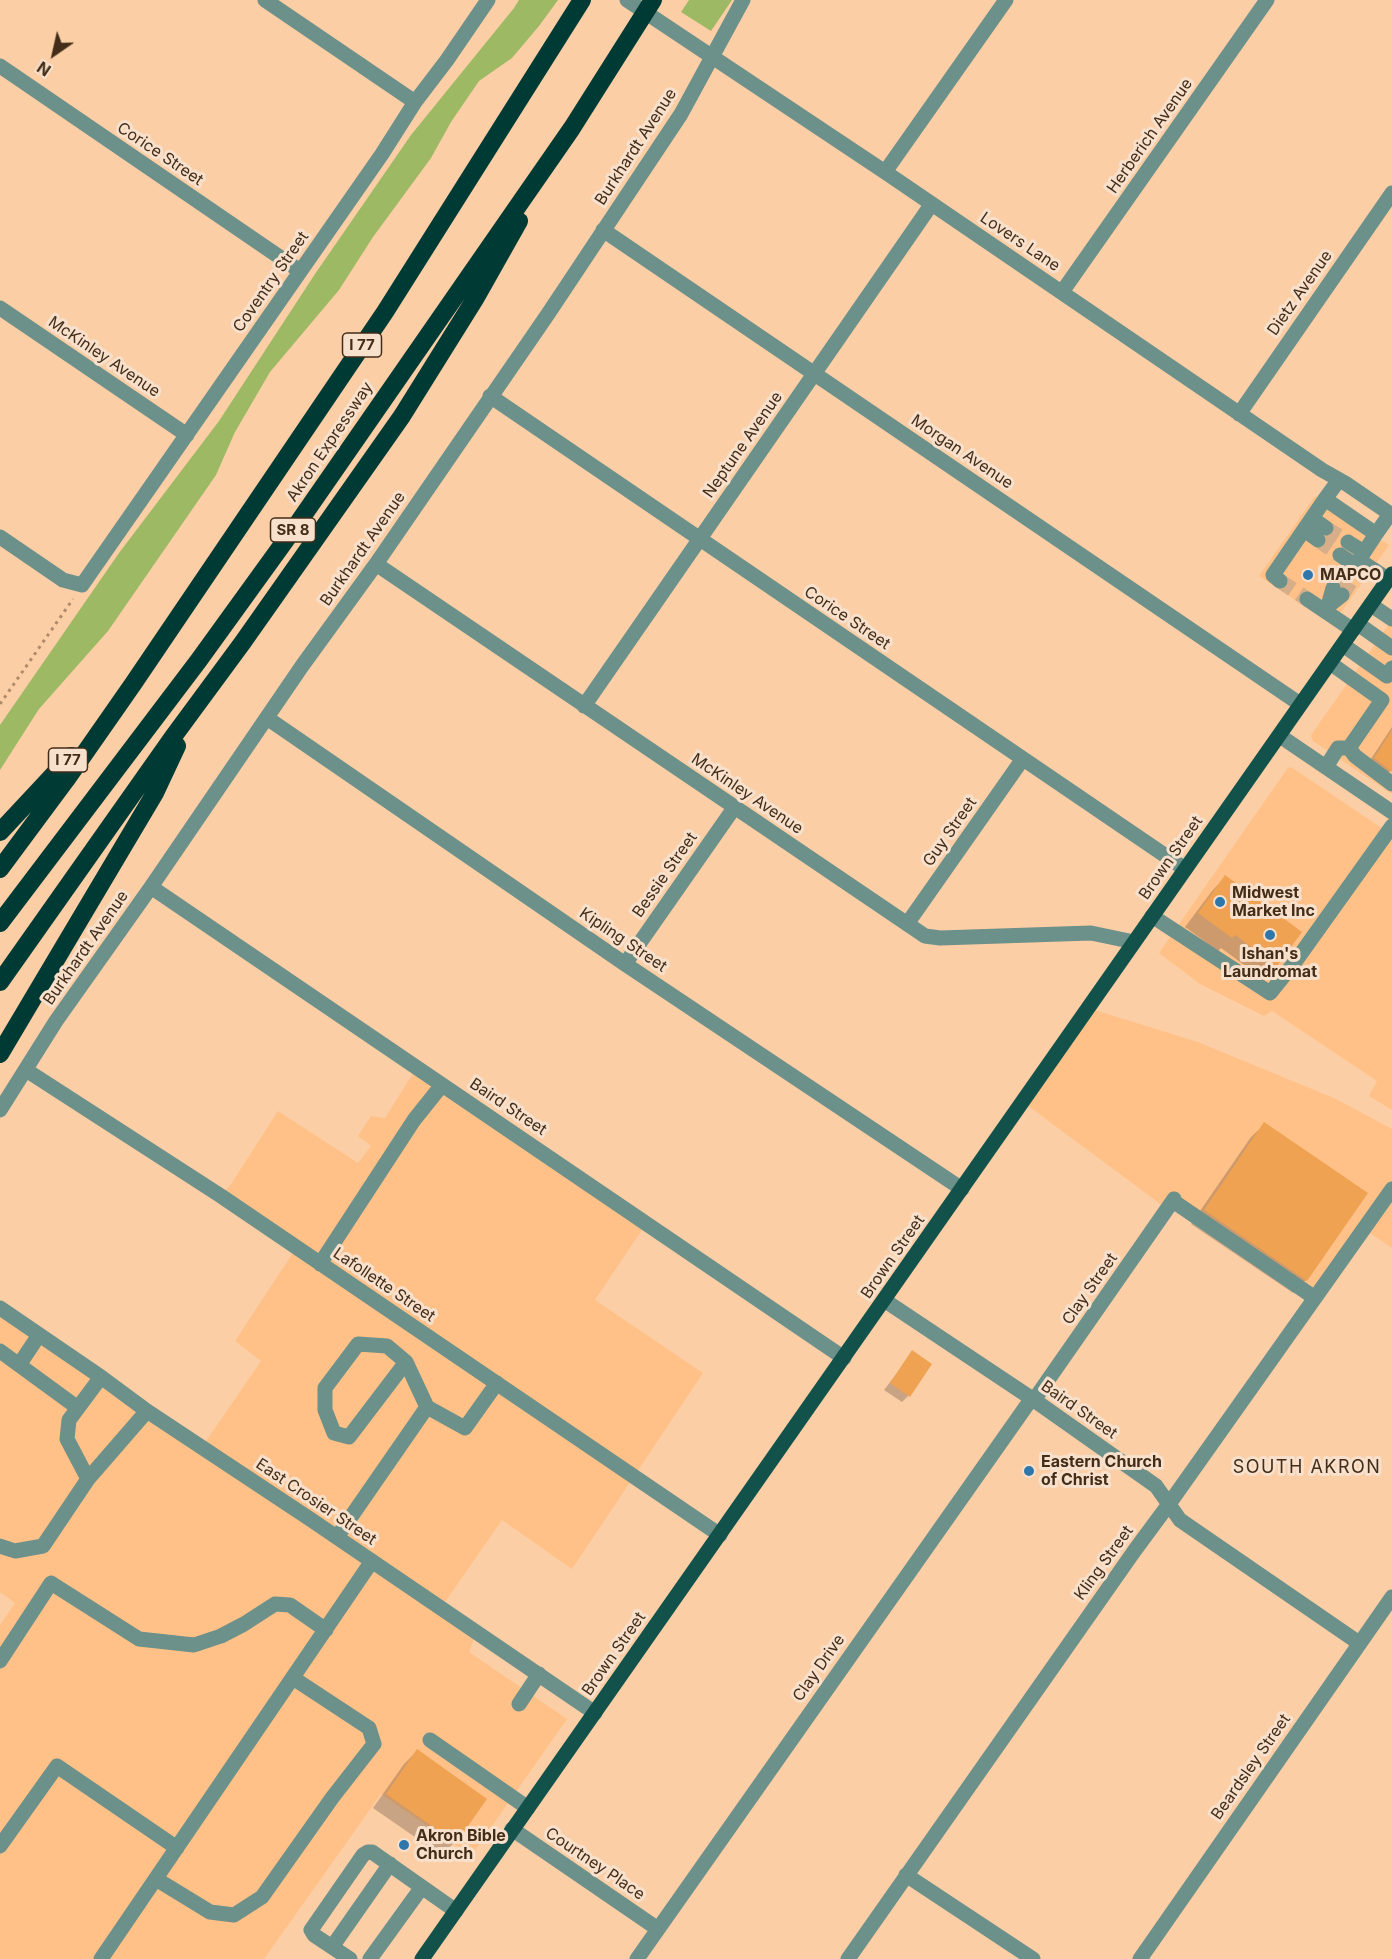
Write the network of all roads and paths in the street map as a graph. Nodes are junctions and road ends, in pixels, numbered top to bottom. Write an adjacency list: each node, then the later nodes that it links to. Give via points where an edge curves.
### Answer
1 (265, 0): 11 (street)
2 (488, 0): 11 (street, Coventry Street)
3 (582, 0): 48 (highway, Akron Expressway / I 77, via 385,312)
4 (627, 0): 9 (street, Lovers Lane)
5 (653, 0): 12 (highway, Akron Expressway)
6 (743, 0): 9 (street, Burkhardt Avenue)
7 (1006, 0): 13 (street)
8 (1267, 0): 18 (street, Herberich Avenue)
9 (710, 57): 13 (street, Lovers Lane); 16 (street, Burkhardt Avenue, via 681,114)
10 (0, 66): 17 (street, Corice Street)
11 (415, 102): 17 (street, Coventry Street)
12 (572, 128): 53 (highway, via 475,299 402,416); 69 (highway, Akron Expressway / SR 8, via 226,624)
13 (885, 172): 15 (street, Lovers Lane)
14 (1392, 193): 22 (street, Dietz Avenue)
15 (931, 205): 18 (street, Lovers Lane); 20 (street, Neptune Avenue)
16 (601, 234): 20 (street, Morgan Avenue); 21 (street, Burkhardt Avenue)
17 (300, 271): 23 (street, Coventry Street)
18 (1062, 292): 22 (street, Lovers Lane)
19 (0, 308): 23 (street, McKinley Avenue)
20 (815, 374): 31 (street, Neptune Avenue); 51 (street, Morgan Avenue)
21 (490, 396): 31 (street, Corice Street); 33 (street, Burkhardt Avenue)
22 (1239, 414): 24 (street, Lovers Lane)
23 (187, 435): 37 (street, Coventry Street)
24 (1339, 480): 25 (street); 26 (street, Lovers Lane)
25 (1325, 499): 27 (street); 29 (street)
26 (1391, 514): 29 (street)
27 (1308, 524): 28 (street); 36 (street, via 1273,575)
28 (1322, 534)
29 (1377, 534): 34 (street)
30 (0, 537): 37 (street, via 63,580)
31 (700, 539): 52 (street, Neptune Avenue); 57 (street, Corice Street)
32 (1344, 548): 34 (street)
33 (376, 564): 52 (street, McKinley Avenue); 54 (street, Burkhardt Avenue)
34 (1355, 565): 35 (street)
35 (1390, 577): 40 (main road, Brown Street)
36 (1280, 581)
37 (82, 585): 50 (path)
38 (1337, 591): 41 (street)
39 (1307, 599): 41 (street)
40 (1371, 605): 42 (street); 43 (main road, Brown Street)
41 (1326, 608): 43 (street)
42 (1392, 619)
43 (1355, 627): 44 (main road, Brown Street); 45 (street)
44 (1343, 645): 46 (main road, Brown Street); 47 (street)
45 (1392, 648)
46 (1330, 663): 49 (street); 51 (main road, Brown Street)
47 (1390, 672): 49 (street)
48 (133, 684): 64 (highway, I 77); 65 (highway, Akron Expressway)
49 (1374, 694): 56 (street, via 1382,700)
50 (0, 704)
51 (1300, 704): 55 (main road, Brown Street)
52 (584, 706): 61 (street, McKinley Avenue)
53 (195, 708): 73 (highway); 74 (highway, via 155,793)
54 (267, 718): 67 (street, Burkhardt Avenue); 72 (street, Kipling Street)
55 (1280, 736): 58 (street); 66 (main road, Brown Street)
56 (1349, 748): 58 (street, via 1338,748); 59 (street)
57 (1022, 760): 66 (street, Corice Street); 70 (street, Guy Street)
58 (1326, 767): 62 (street)
59 (1392, 783)
60 (1392, 789): 62 (street)
61 (734, 808): 70 (street, McKinley Avenue); 72 (street, Bessie Street)
62 (1387, 808)
63 (1392, 826): 68 (street, via 1270,993)
64 (0, 832)
65 (0, 869)
66 (1185, 869): 68 (main road, Brown Street)
67 (152, 887): 75 (street, Burkhardt Avenue, via 56,1021); 76 (street, Baird Street)
68 (1152, 916): 71 (main road, Brown Street)
69 (0, 923)
70 (907, 924): 71 (street, McKinley Avenue, via 925,936 940,938 1091,933)
71 (1134, 942): 78 (main road, Brown Street)
72 (626, 964): 78 (street, Kipling Street)
73 (0, 982)
74 (0, 1054)
75 (26, 1070): 77 (street, Burkhardt Avenue); 80 (street, Lafollette Street)
76 (442, 1084): 80 (street); 86 (street, Baird Street)
77 (0, 1110)
78 (962, 1189): 82 (main road, Brown Street)
79 (1392, 1189): 81 (street, Kling Street)
80 (320, 1264): 90 (street, Lafollette Street)
81 (1315, 1298): 91 (street, Clay Street, via 1174,1200); 96 (street, Kling Street)
82 (884, 1300): 86 (main road, Brown Street); 91 (street, Baird Street)
83 (0, 1308): 84 (street, East Crosier Street)
84 (39, 1335): 88 (street); 89 (street, East Crosier Street)
85 (0, 1351): 88 (street)
86 (844, 1358): 97 (main road, Brown Street)
87 (406, 1362): 87 (street, via 387,1346 358,1344 325,1388 325,1410 334,1433 349,1437); 92 (street)
88 (19, 1365): 93 (street)
89 (101, 1377): 93 (street); 94 (street, East Crosier Street)
90 (497, 1383): 92 (street, via 465,1428); 97 (street, Lafollette Street)
91 (1033, 1399): 96 (street, Baird Street, via 1156,1486); 119 (street, Clay Drive)
92 (427, 1407): 98 (street)
93 (78, 1408): 95 (street, via 69,1420 67,1439)
94 (147, 1411): 95 (street); 98 (street, East Crosier Street)
95 (88, 1479): 99 (street, via 43,1546 15,1551)
96 (1169, 1504): 103 (street, Baird Street, via 1180,1520 1200,1535); 115 (street, Kling Street)
97 (720, 1535): 108 (main road, Brown Street)
98 (337, 1537): 100 (street, East Crosier Street)
99 (0, 1546)
100 (372, 1561): 102 (street); 105 (street, East Crosier Street)
101 (1392, 1597): 103 (street, Beardsley Street)
102 (326, 1630): 104 (street, via 290,1605 275,1604 229,1632 194,1645 139,1639 51,1583); 106 (street)
103 (1359, 1643): 128 (street, Beardsley Street)
104 (0, 1661)
105 (539, 1674): 107 (street); 108 (street, East Crosier Street)
106 (293, 1678): 113 (street); 116 (street, via 369,1728 374,1744 262,1897 234,1915 210,1912)
107 (519, 1704)
108 (595, 1713): 110 (main road, Brown Street)
109 (430, 1740): 110 (street)
110 (528, 1808): 111 (main road, Brown Street)
111 (512, 1829): 118 (main road, Brown Street); 119 (street, Courtney Place)
112 (0, 1846): 113 (street, via 57,1766)
113 (177, 1848): 116 (street)
114 (390, 1864): 117 (street); 120 (street); 120 (street, via 372,1852 363,1855 313,1926 314,1935)
115 (906, 1875): 126 (street, Kling Street); 127 (street)
116 (156, 1879): 121 (street)
117 (422, 1887): 118 (street); 123 (street)
118 (456, 1911): 124 (main road, Brown Street)
119 (658, 1929): 125 (street, Clay Drive)
120 (332, 1947): 122 (street)
121 (101, 1959)
122 (350, 1959)
123 (370, 1959)
124 (422, 1959)
125 (636, 1959)
126 (848, 1959)
127 (1033, 1959)
128 (1140, 1959)

